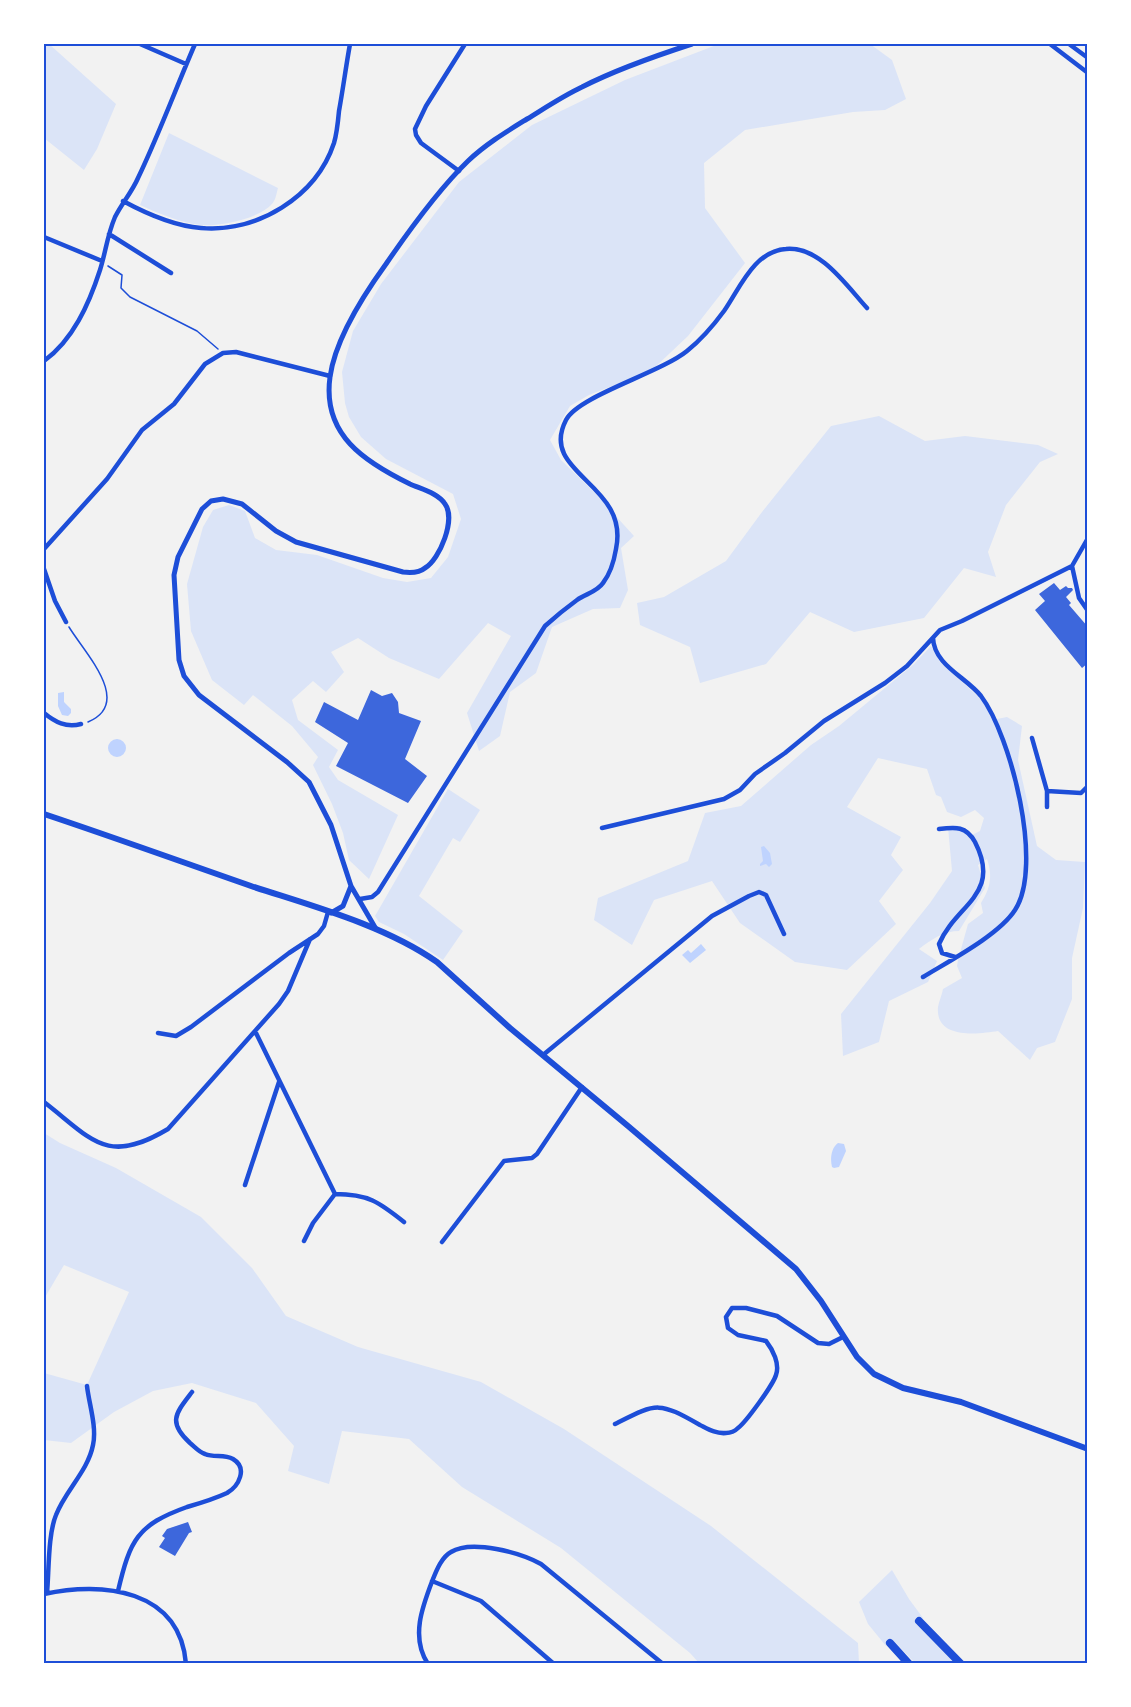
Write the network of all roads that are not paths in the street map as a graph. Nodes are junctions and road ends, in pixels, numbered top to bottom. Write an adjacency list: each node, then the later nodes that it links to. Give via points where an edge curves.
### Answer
1 (140, 44): 9 (street)
2 (195, 44): 9 (street)
3 (350, 44): 12 (street, via 334,143 302,194 258,220 212,228 165,220)
4 (465, 44): 11 (street, via 415,129 422,143)
5 (692, 44): 11 (street, via 582,86 494,139)
6 (1050, 44): 10 (street)
7 (1069, 44): 8 (street)
8 (1088, 58)
9 (186, 64): 12 (street, via 139,176)
10 (1088, 73)
11 (459, 171): 19 (street, via 373,281 345,334)
12 (123, 201): 13 (street)
13 (109, 234): 15 (street); 16 (street)
14 (44, 237): 15 (street)
15 (102, 261): 18 (street, via 74,329)
16 (171, 273)
17 (867, 308): 37 (street, via 814,255 797,249 774,251 757,263 712,327 687,351 661,368 583,403 570,414 563,431 564,454 568,463 603,497 616,518 618,540 610,570 601,586 545,626 378,892)
18 (44, 361)
19 (330, 376): 21 (street, via 240,352 223,353 205,364 178,400 142,430 111,474); 36 (street, via 334,417 354,450 378,468 438,497 446,505 450,515 448,526 432,563 419,572 403,572 296,542 242,504 223,499 207,504 197,517 177,557 173,585 179,660 188,683 211,706 309,782 331,825)
20 (1088, 538): 22 (street)
21 (44, 549)
22 (1072, 566): 24 (street, via 1079,598); 26 (street, via 940,630)
23 (44, 569): 25 (street)
24 (1088, 611)
25 (66, 622)
26 (933, 638): 34 (street, via 885,683 824,721 754,774 740,790 723,799); 42 (street, via 942,661 973,687 1003,738 1017,785 1025,849 1024,887 1016,910 1004,924)
27 (44, 712): 28 (street, via 62,725)
28 (81, 724)
29 (1032, 738): 31 (street)
30 (1088, 786): 31 (street, via 1081,793)
31 (1047, 792): 32 (street)
32 (1047, 807)
33 (44, 814): 38 (main road)
34 (602, 828)
35 (939, 829): 42 (street, via 956,827 967,831 984,862 978,892 947,928 939,944 942,953)
36 (351, 886): 37 (street); 38 (street, via 343,906)
37 (360, 899): 39 (street)
38 (330, 912): 39 (main road); 41 (street, via 323,929)
39 (377, 931): 46 (main road, via 437,962)
40 (784, 934): 46 (street, via 766,895 759,892 749,896 712,916)
41 (310, 939): 44 (street, via 288,991); 45 (street, via 182,1034)
42 (955, 957): 43 (street)
43 (923, 977)
44 (255, 1031): 47 (street); 49 (street, via 168,1129 155,1137 117,1148 102,1145)
45 (158, 1033)
46 (543, 1055): 48 (main road)
47 (279, 1082): 50 (street); 51 (street)
48 (582, 1088): 54 (street, via 537,1154 501,1164); 55 (main road, via 801,1274)
49 (44, 1102)
50 (245, 1185)
51 (335, 1194): 52 (street, via 374,1199); 53 (street)
52 (404, 1221)
53 (304, 1241)
54 (442, 1242)
55 (843, 1337): 58 (street, via 829,1344 818,1343 777,1316 732,1308 726,1317 728,1328 738,1335 766,1341 777,1367 775,1378 740,1427 728,1433 717,1432 657,1406); 59 (main road, via 868,1369 893,1384 969,1405)
56 (87, 1386): 62 (street, via 93,1445 54,1521)
57 (192, 1392): 61 (street, via 176,1415 178,1430 202,1453 233,1460 240,1470 240,1480 227,1493 163,1516 145,1528 128,1554)
58 (615, 1424)
59 (1088, 1449)
60 (432, 1581): 66 (street, via 420,1625 421,1650); 67 (street, via 481,1601); 68 (street, via 443,1559 454,1550 498,1549 522,1555 565,1582)
61 (118, 1591): 62 (street, via 83,1587); 65 (street, via 144,1600 167,1617 181,1638)
62 (45, 1593)
63 (919, 1621): 70 (highway)
64 (890, 1642): 69 (highway)
65 (186, 1664)
66 (428, 1664)
67 (554, 1664)
68 (663, 1664)
69 (909, 1664)
70 (961, 1664)

